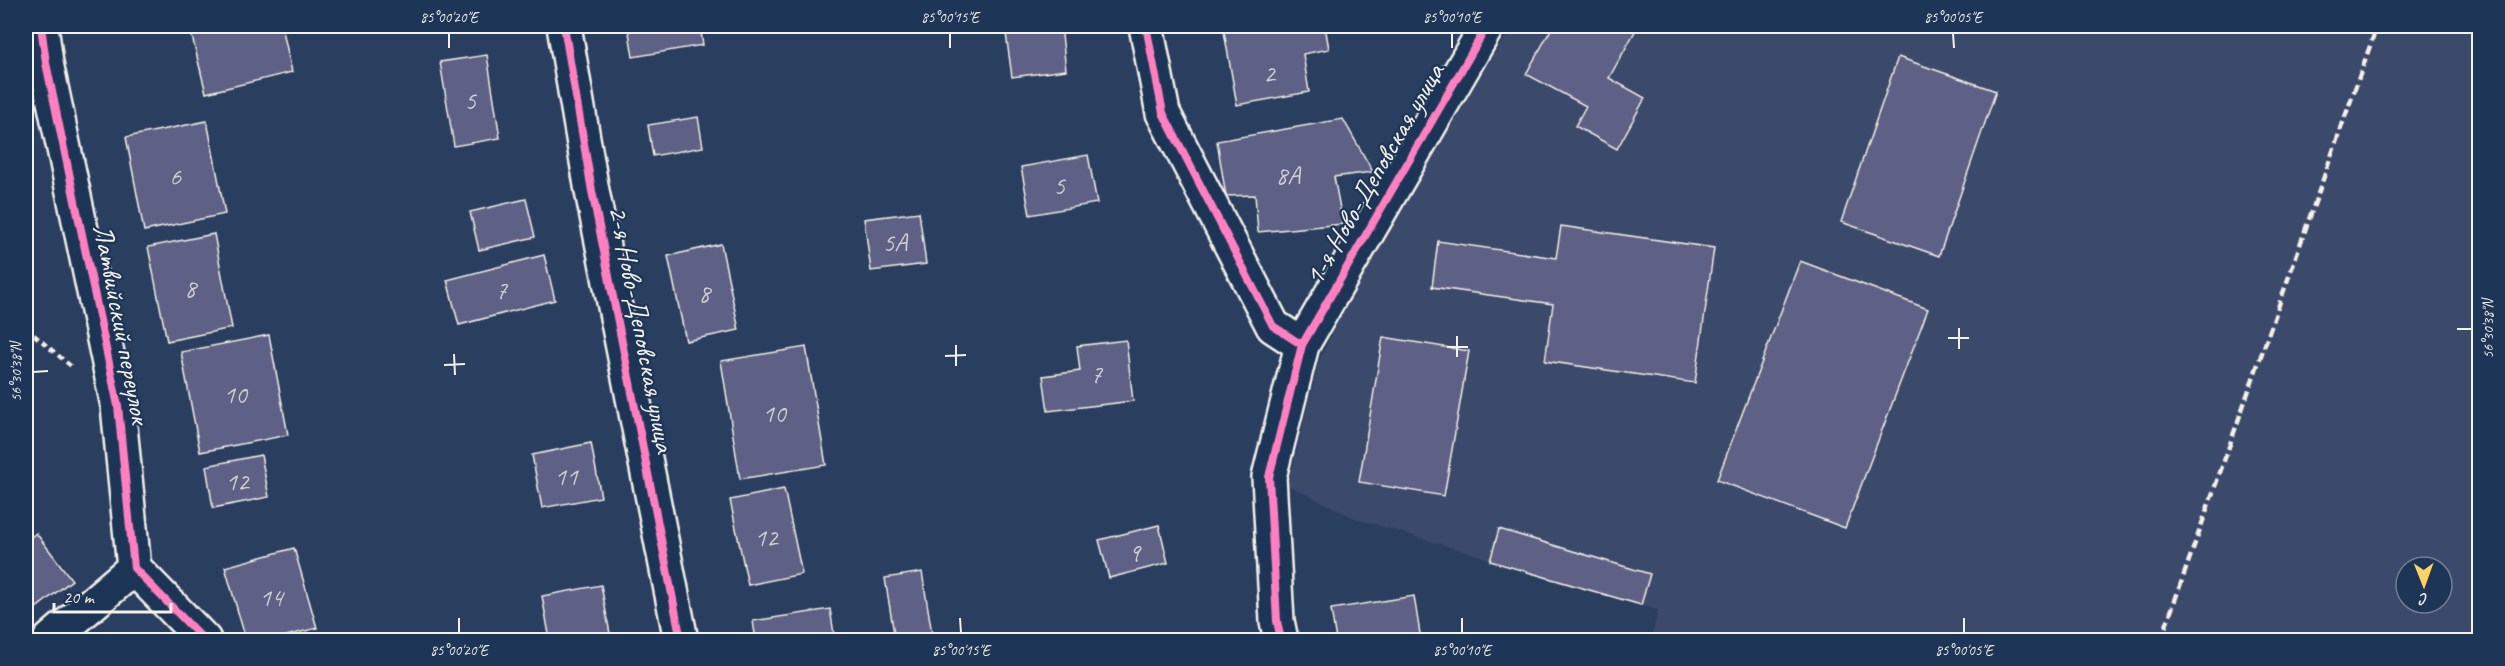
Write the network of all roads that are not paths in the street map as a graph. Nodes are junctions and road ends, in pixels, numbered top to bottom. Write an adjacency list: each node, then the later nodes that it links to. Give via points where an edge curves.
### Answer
1 (41, 26): 6 (street, Латвийский переулок, via 118,406)
2 (564, 26): 9 (street, 2-я Ново-Деповская улица, via 592,191)
3 (1146, 26): 5 (street, via 1164,113 1273,326)
4 (1487, 26): 5 (street, 1-я Ново-Деповская улица)
5 (1302, 345): 10 (street, 1-я Ново-Деповская улица, via 1269,477)
6 (135, 568): 7 (street); 8 (street)
7 (50, 640)
8 (204, 640)
9 (681, 640)
10 (1281, 640)

